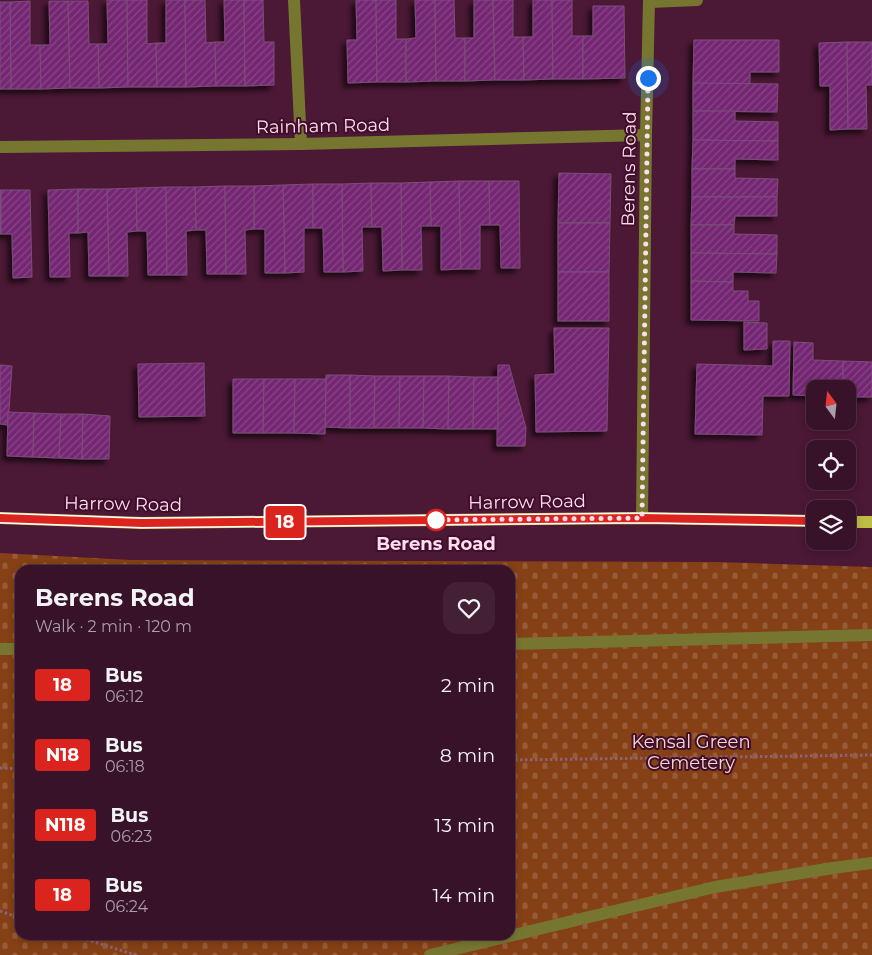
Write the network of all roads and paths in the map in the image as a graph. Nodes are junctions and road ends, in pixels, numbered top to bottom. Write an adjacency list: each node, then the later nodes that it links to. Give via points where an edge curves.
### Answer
1 (294, 0): 5 (street)
2 (697, 0): 3 (street)
3 (650, 1): 4 (street, Berens Road)
4 (646, 135): 5 (street, Rainham Road); 8 (street, Berens Road)
5 (301, 144): 6 (street, Rainham Road)
6 (0, 147)
7 (0, 518): 8 (main road, Harrow Road, via 142,523)
8 (642, 518): 9 (main road, Harrow Road)
9 (806, 521)
10 (856, 522): 11 (main road)
11 (872, 522)
12 (872, 635): 13 (street)
13 (515, 644)
14 (0, 649): 15 (street)
15 (15, 650)
16 (872, 755): 17 (path)
17 (515, 760)
18 (0, 768): 19 (path)
19 (15, 770)
20 (872, 863): 23 (street, via 715,887)
21 (0, 911): 22 (path)
22 (15, 916)
23 (515, 935)
24 (88, 940): 26 (path)
25 (493, 940): 27 (street)
26 (136, 955)
27 (430, 955)

